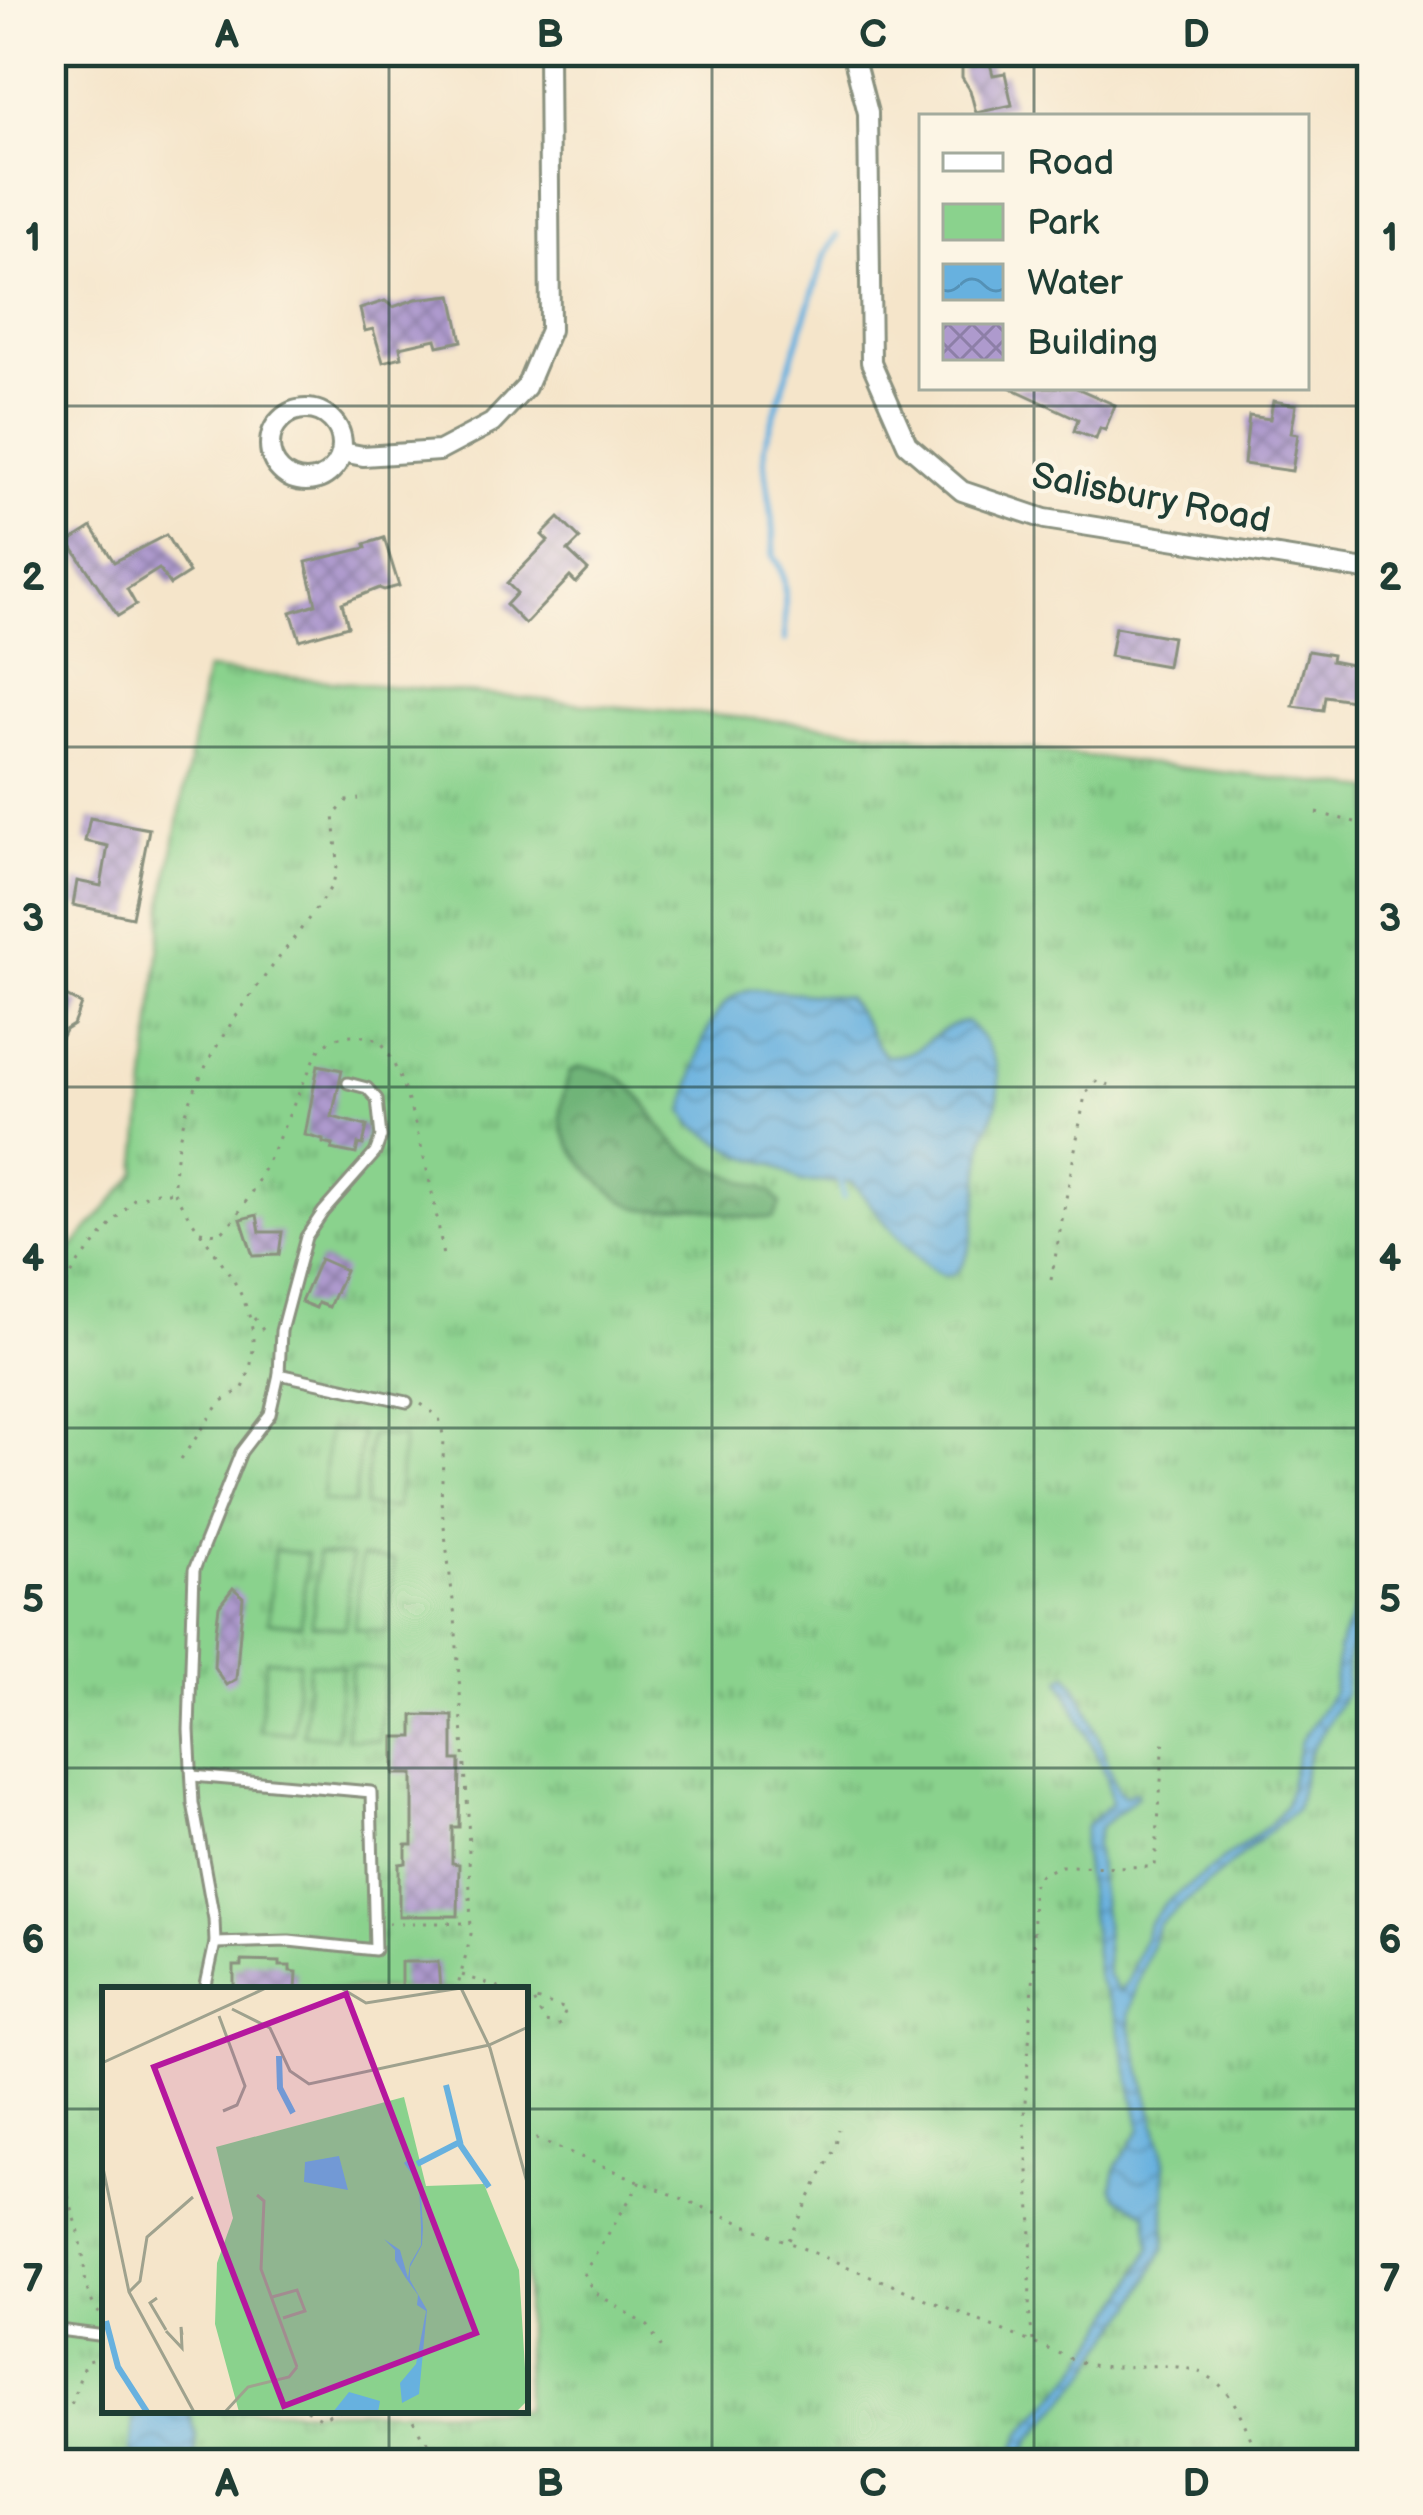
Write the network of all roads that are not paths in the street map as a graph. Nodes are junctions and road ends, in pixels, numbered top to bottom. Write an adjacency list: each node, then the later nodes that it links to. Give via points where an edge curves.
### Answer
1 (548, 51): 3 (street, via 550,330 526,388 492,423 439,451)
2 (852, 51): 4 (street, Salisbury Road, via 868,113 871,362 907,444 962,490 1046,518)
3 (342, 452): 3 (street, via 333,421 309,409 284,417 270,439 274,464 300,482 327,475)
4 (1372, 572)
5 (348, 1083): 6 (lane, via 377,1099 381,1137 306,1237 281,1331)
6 (279, 1374): 7 (lane); 8 (lane, via 270,1414 241,1452 194,1570)
7 (407, 1402)
8 (193, 1776): 9 (lane); 9 (lane, via 370,1792 375,1950)
9 (215, 1943): 10 (lane)
10 (206, 1987)
11 (51, 2329): 12 (lane)
12 (102, 2336)

